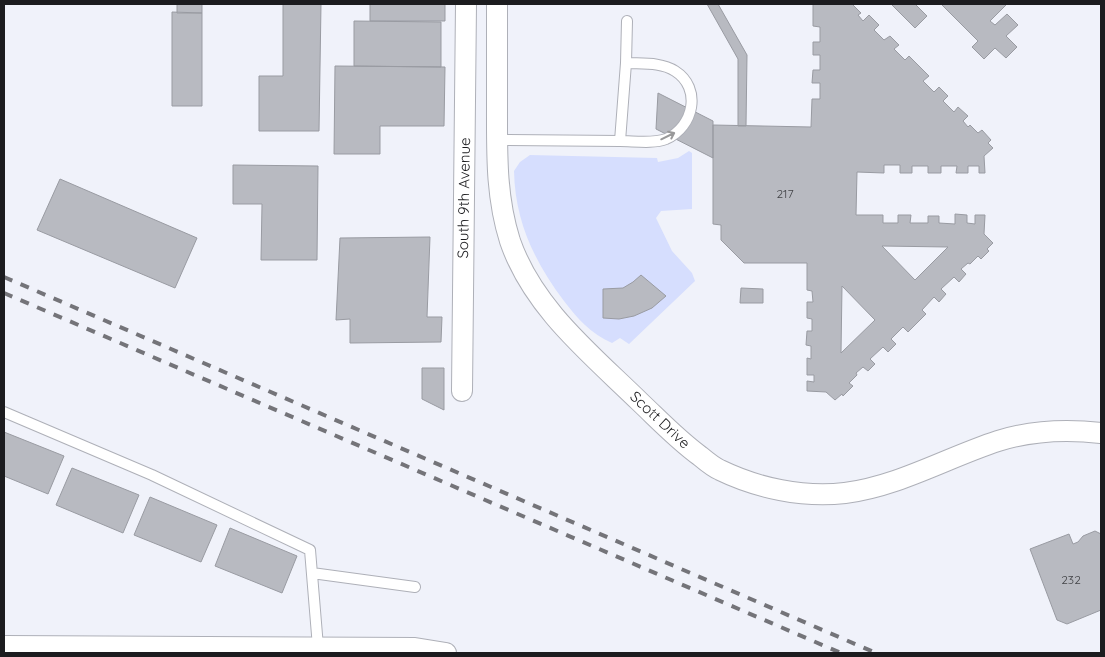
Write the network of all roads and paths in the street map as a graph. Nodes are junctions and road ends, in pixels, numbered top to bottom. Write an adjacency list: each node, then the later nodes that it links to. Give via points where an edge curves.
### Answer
1 (466, 4): 7 (street, South 9th Avenue)
2 (497, 4): 5 (street, Scott Drive)
3 (627, 21): 4 (lane)
4 (626, 63): 6 (lane); 6 (lane, one-way to 4, via 666,139 687,122 693,100 684,77 674,70 656,64)
5 (497, 140): 6 (lane); 9 (street, Scott Drive, via 500,201 510,239 527,279 566,330 680,441 717,469 745,481 783,490 812,494 842,493 892,483 997,441 1023,435 1076,431)
6 (620, 141)
7 (462, 391)
8 (4, 412): 10 (lane, via 152,475 310,550)
9 (1101, 433)
10 (312, 573): 11 (lane); 13 (lane)
11 (414, 587)
12 (4, 646): 14 (street)
13 (318, 648): 14 (street); 15 (street, via 415,648)
14 (168, 650)
15 (446, 653)

